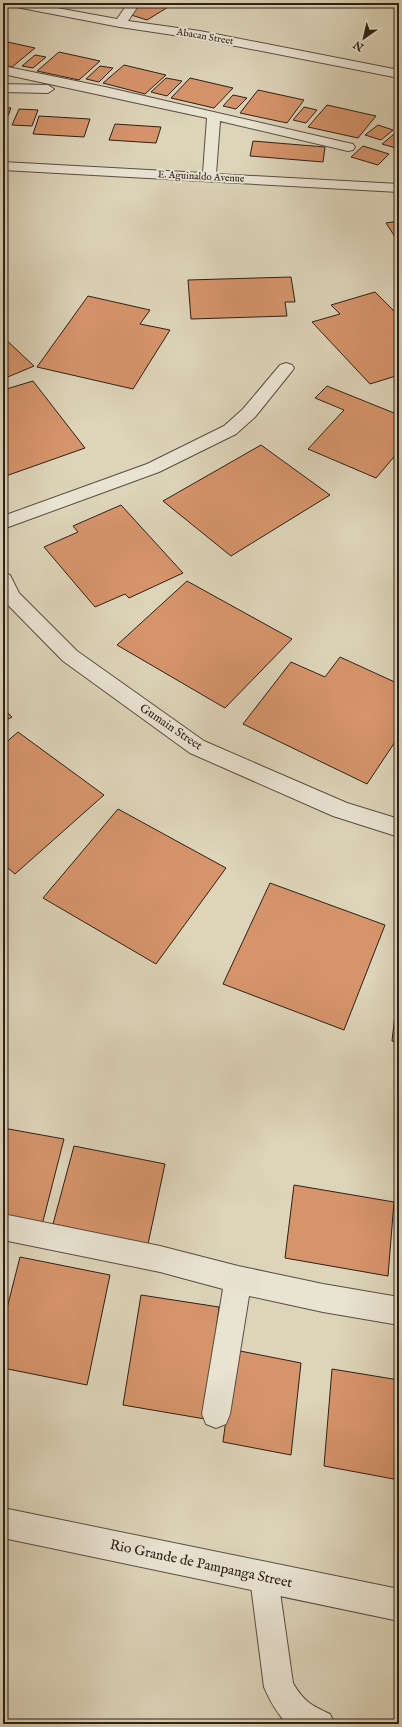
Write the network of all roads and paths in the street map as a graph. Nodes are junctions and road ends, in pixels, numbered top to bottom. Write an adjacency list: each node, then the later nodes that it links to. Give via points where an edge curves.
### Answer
1 (11, 3): 3 (street, Abacan Street)
2 (134, 3): 3 (street)
3 (120, 23): 5 (street, Abacan Street, via 200,35)
4 (3, 70): 7 (street)
5 (399, 74)
6 (3, 88): 7 (street)
7 (105, 91): 8 (street)
8 (214, 117): 9 (street); 11 (street)
9 (348, 147)
10 (3, 166): 11 (street, E. Aguinaldo Avenue)
11 (209, 177): 12 (street, E. Aguinaldo Avenue)
12 (399, 188)
13 (286, 368): 14 (street, via 249,413 230,430 153,468)
14 (3, 523)
15 (3, 580): 16 (street, Gumain Street, via 12,597 70,656 197,747 341,810)
16 (399, 828)
17 (3, 1227): 18 (street, via 160,1259)
18 (238, 1280): 19 (street); 20 (street)
19 (399, 1311)
20 (216, 1414)
21 (3, 1523): 22 (street, Rio Grande de Pampanga Street)
22 (264, 1578): 23 (street, Rio Grande de Pampanga Street); 24 (lane, via 279,1687 298,1714)
23 (399, 1605)
24 (320, 1724)

